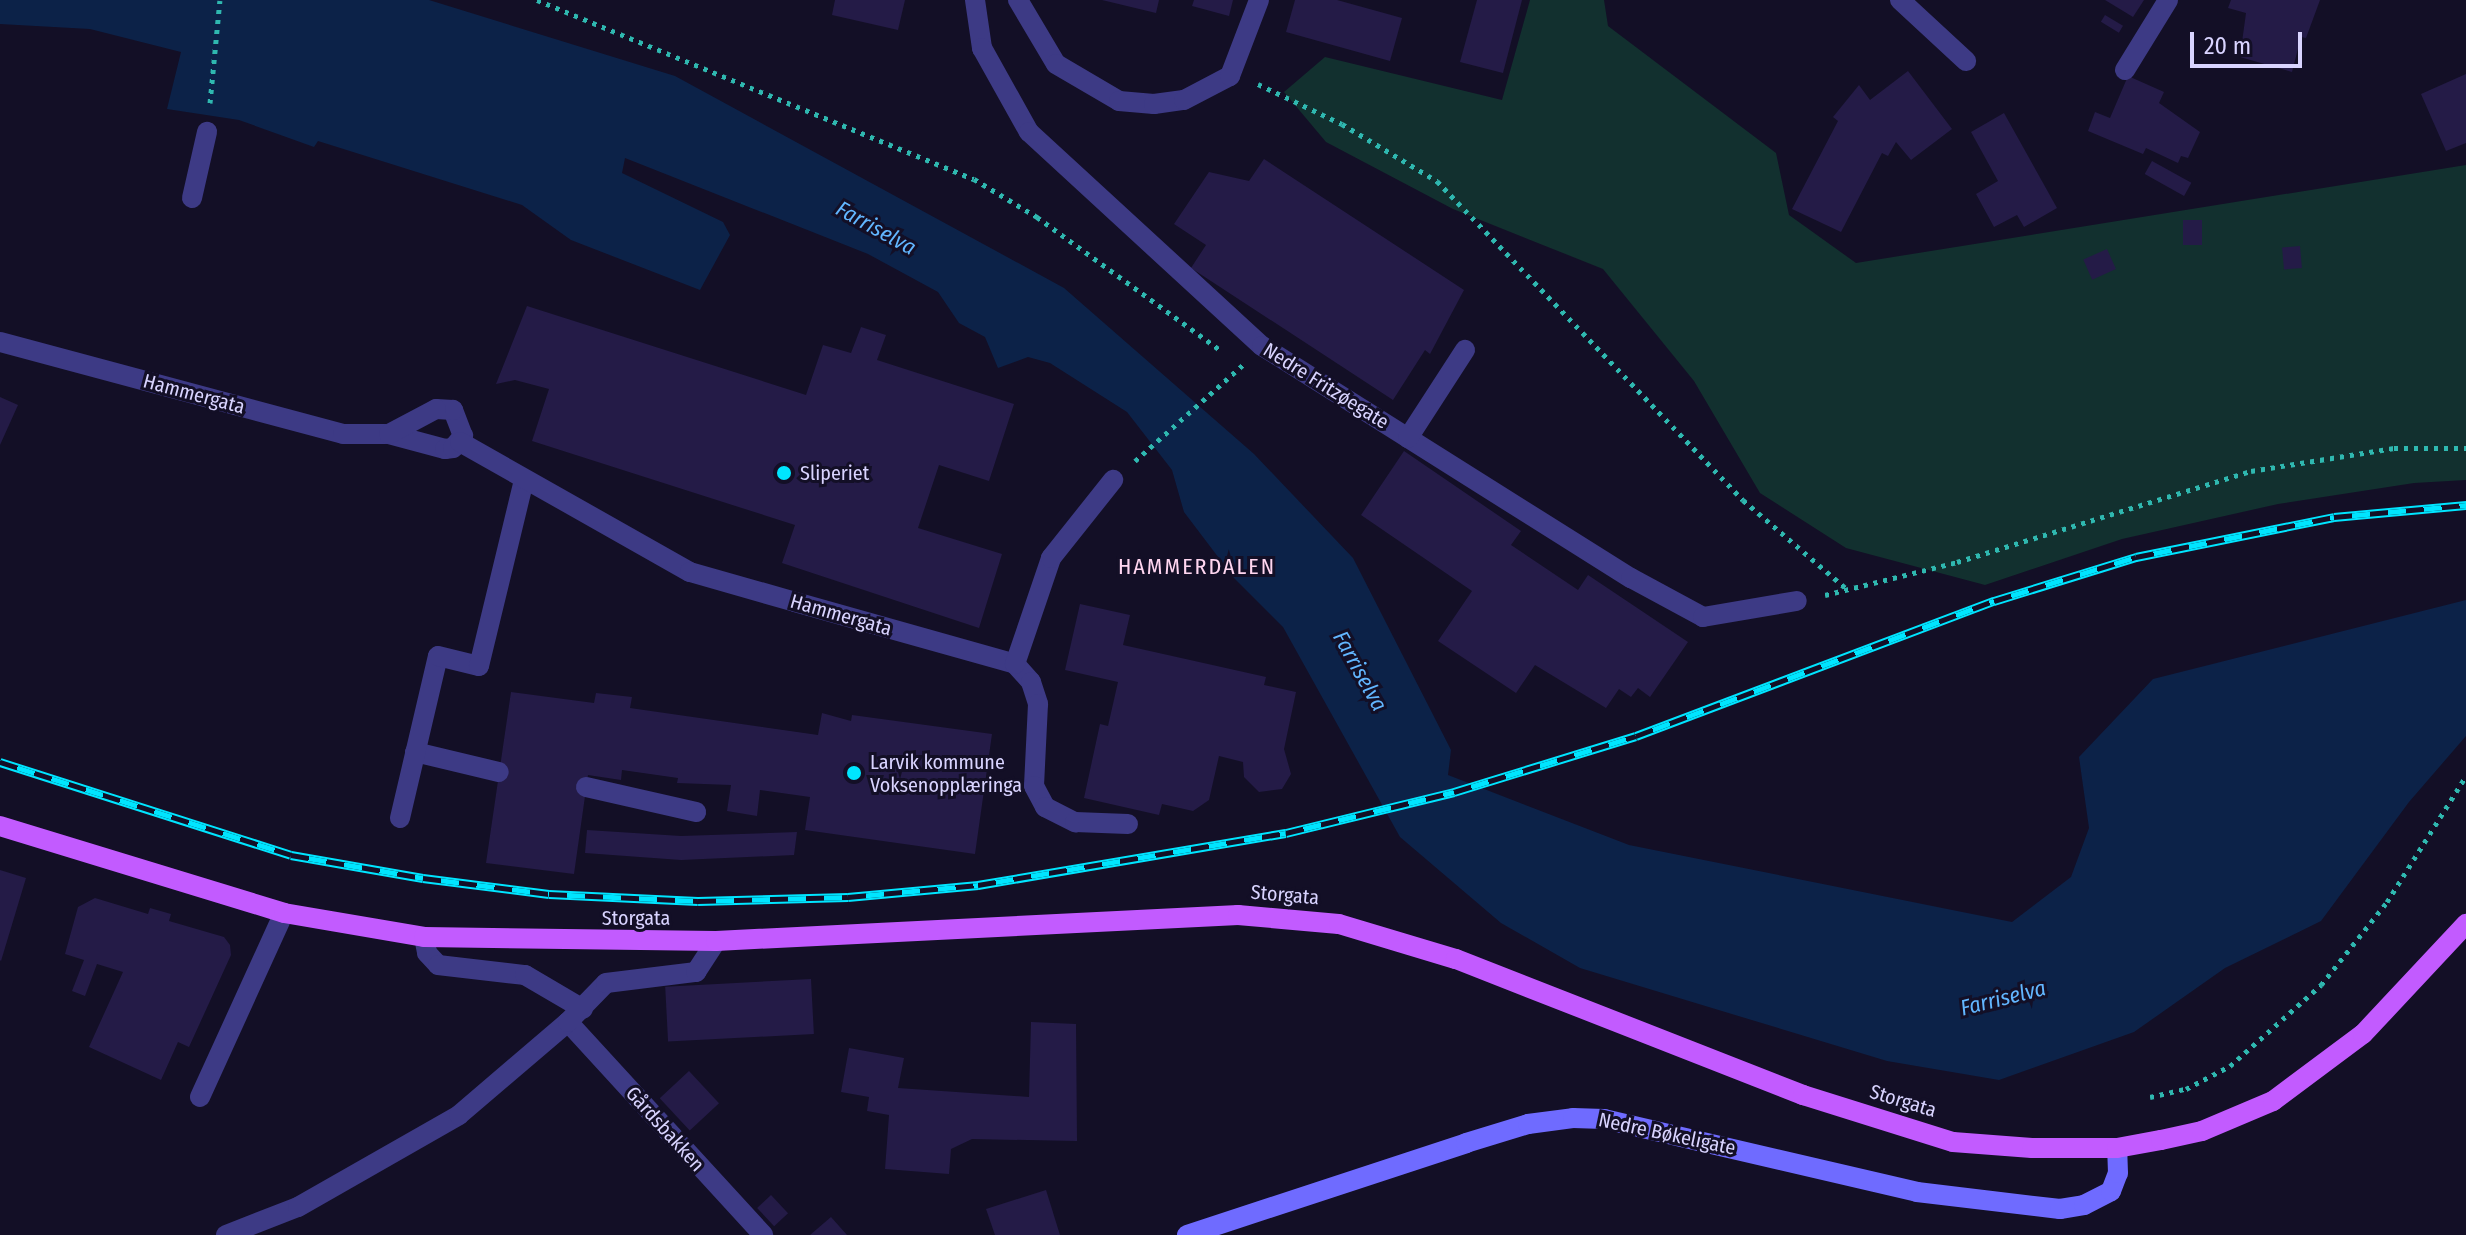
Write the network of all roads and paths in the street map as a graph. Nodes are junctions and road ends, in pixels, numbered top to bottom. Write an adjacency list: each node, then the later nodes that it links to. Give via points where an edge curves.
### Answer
1 (220, 0): 11 (path)
2 (537, 0): 15 (path, via 974,179 1037,217)
3 (975, 0): 18 (street, Nedre Fritzøegate, via 982,48 1029,132 1262,346)
4 (1018, 0): 10 (street, via 1056,64 1119,101 1184,100)
5 (1259, 0): 10 (street)
6 (1900, 0): 8 (street)
7 (2168, 0): 9 (street)
8 (1966, 61)
9 (2125, 70)
10 (1230, 76): 23 (path, via 1272,87 1437,181 1743,500)
11 (207, 132): 12 (street)
12 (192, 198)
13 (0, 342): 17 (street, Hammergata, via 343,434)
14 (1465, 350): 18 (street)
15 (1242, 366)
16 (1224, 385): 22 (path)
17 (389, 434): 19 (street, Hammergata, via 445,449); 19 (street, Hammergata, via 436,409 453,410 461,426)
18 (1408, 438): 24 (street, Nedre Fritzøegate, via 1703,617)
19 (460, 442): 21 (street, Hammergata)
20 (2466, 448): 23 (path, via 2394,448 2251,471)
21 (524, 480): 25 (street, Hammergata, via 690,572); 26 (street, via 479,666 438,656)
22 (1113, 480): 25 (street, via 1051,558)
23 (1848, 590): 24 (path)
24 (1797, 601)
25 (1015, 664): 32 (street, via 1031,682 1038,704 1034,786 1045,807 1075,822)
26 (415, 752): 27 (street); 31 (street)
27 (499, 772)
28 (2466, 776): 40 (path, via 2387,902 2321,985 2230,1066 2186,1089)
29 (586, 787): 30 (street)
30 (696, 812)
31 (400, 818)
32 (1128, 824)
33 (0, 826): 34 (main road, Storgata)
34 (284, 913): 36 (main road, Storgata); 39 (street)
35 (2466, 924): 41 (main road, Storgata, via 2363,1034 2299,1086 2202,1131)
36 (424, 937): 37 (main road, Storgata); 38 (street, Gårdsbakken, via 427,953 438,965 525,975)
37 (716, 941): 38 (street, via 696,972 606,983); 41 (main road, Storgata, via 1238,915 1339,924 1456,959 1803,1095 1953,1142)
38 (575, 1016): 42 (street, via 459,1115 298,1207); 43 (street, Gårdsbakken)
39 (200, 1097)
40 (2150, 1097)
41 (2117, 1148): 44 (main road, Nedre Bøkeligate, via 2118,1173 2111,1191 2084,1205 2060,1209 1917,1192 1619,1122 1573,1118 1479,1139)
42 (226, 1235)
43 (763, 1235)
44 (1187, 1235)

